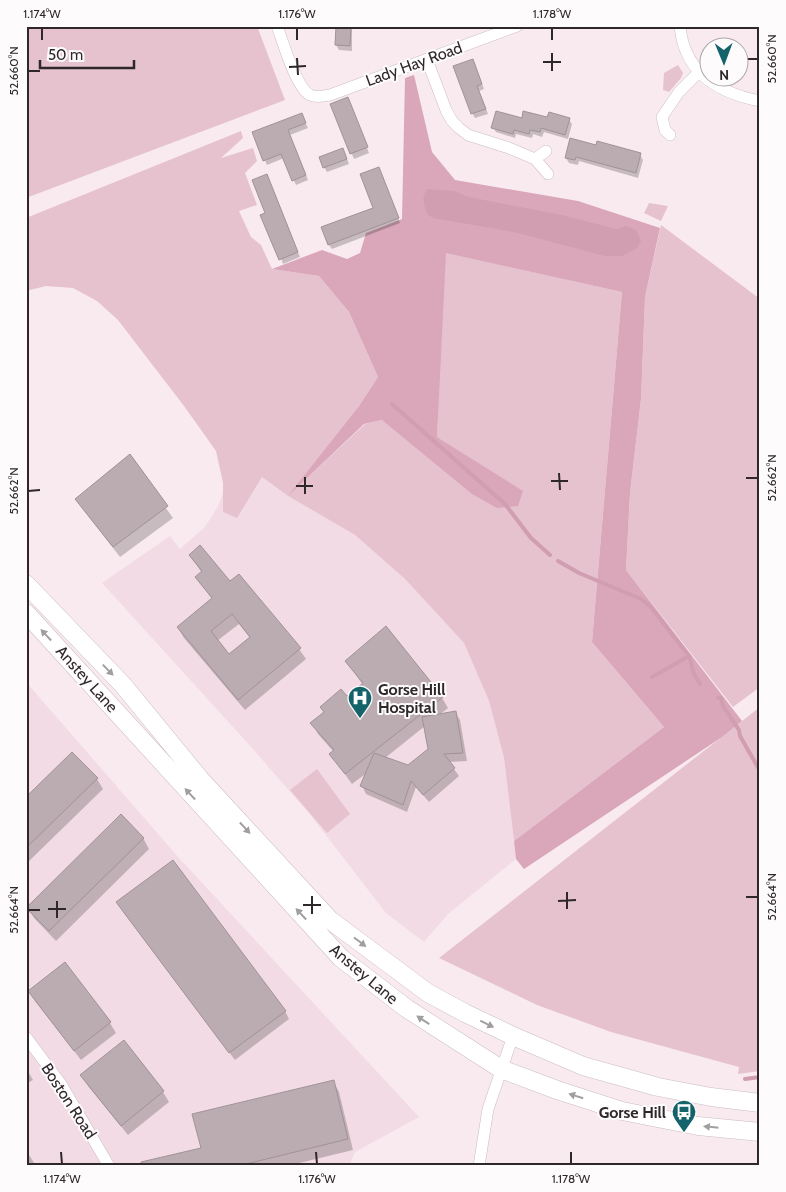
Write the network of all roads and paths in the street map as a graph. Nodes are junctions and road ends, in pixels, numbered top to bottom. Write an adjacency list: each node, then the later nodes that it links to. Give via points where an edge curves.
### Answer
1 (277, 26): 4 (street, Lady Hay Road, via 302,87 320,97)
2 (516, 26): 4 (street, Lady Hay Road)
3 (680, 26): 5 (street, via 686,54)
4 (427, 60): 11 (street, via 446,110 459,128 468,135)
5 (698, 71)
6 (698, 73): 9 (street, via 679,92 662,117 665,130)
7 (722, 88): 8 (street)
8 (760, 101)
9 (670, 135)
10 (546, 150): 11 (street)
11 (534, 159): 12 (street)
12 (548, 174)
13 (26, 584): 15 (main road, Anstey Lane, one-way to 15, via 123,685 200,779 330,920 428,993)
14 (26, 613): 17 (main road, Anstey Lane, one-way to 14, via 406,1008 341,958)
15 (513, 1036): 17 (street); 18 (main road, Anstey Lane, via 583,1066 649,1084)
16 (26, 1038): 20 (street, Boston Road, via 61,1084)
17 (501, 1069): 19 (main road, Anstey Lane, one-way to 17, via 698,1126 622,1111); 21 (street, via 488,1109)
18 (760, 1104)
19 (760, 1132)
20 (109, 1166)
21 (479, 1166)

